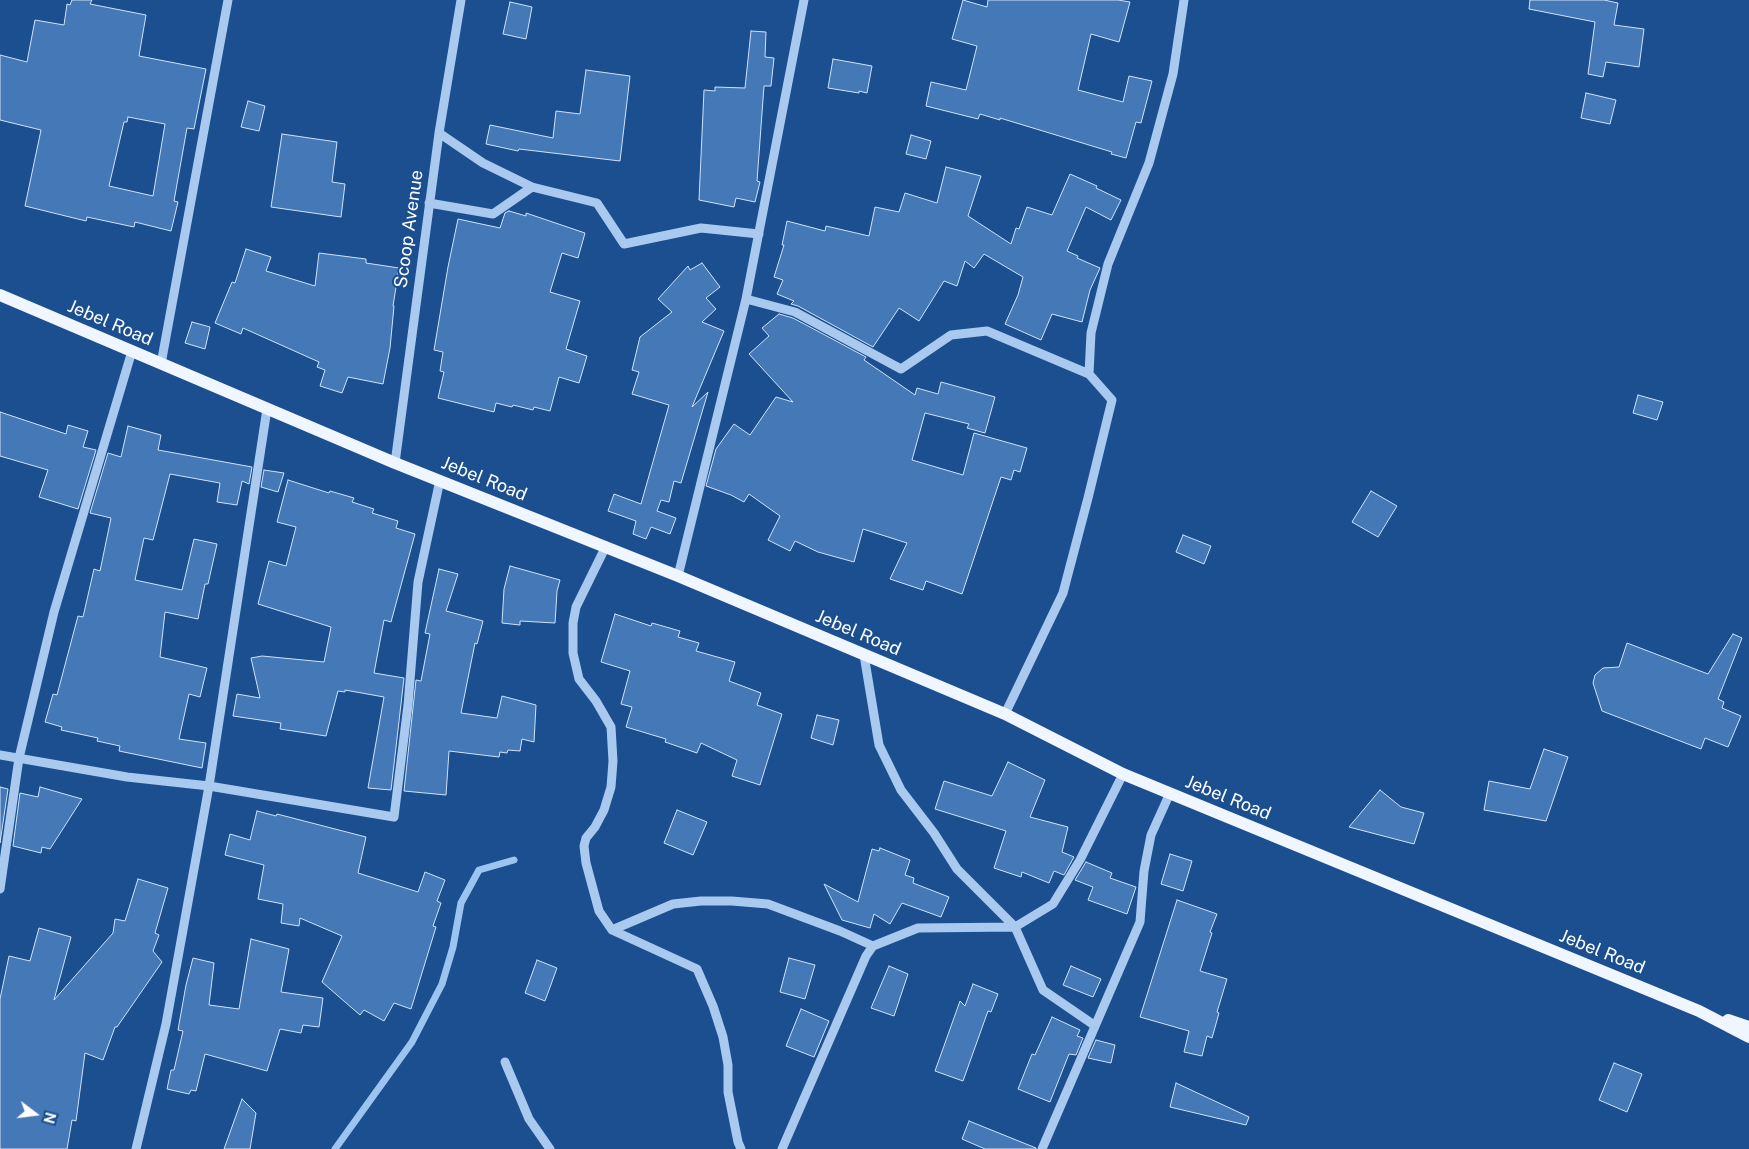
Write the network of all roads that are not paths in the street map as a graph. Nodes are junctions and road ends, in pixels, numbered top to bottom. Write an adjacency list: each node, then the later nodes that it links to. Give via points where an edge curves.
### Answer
1 (228, 0): 12 (street)
2 (461, 0): 5 (street, Scoop Avenue)
3 (804, 0): 8 (street)
4 (1184, 0): 13 (street, via 1173,74 1149,163 1108,264 1091,334)
5 (439, 133): 6 (street, via 482,162); 7 (street, Scoop Avenue)
6 (532, 187): 7 (street, via 493,214); 8 (street, via 597,203 624,244 701,228)
7 (429, 203): 15 (street, Scoop Avenue)
8 (759, 234): 10 (street)
9 (0, 295): 11 (main road, Jebel Road)
10 (746, 299): 13 (street, via 795,312 901,369 951,335 987,331); 18 (street)
11 (132, 351): 12 (main road, Jebel Road); 22 (street, via 54,612)
12 (161, 364): 14 (main road, Jebel Road)
13 (1088, 374): 20 (street, via 1112,400 1063,593)
14 (267, 409): 15 (main road, Jebel Road); 24 (street)
15 (395, 463): 16 (main road, Jebel Road)
16 (440, 480): 17 (main road, Jebel Road); 24 (street, via 418,582 408,705 394,817)
17 (606, 546): 18 (main road, Jebel Road); 28 (street, via 576,607 572,653 579,679 611,727 613,761 610,787 604,810 584,846 599,911)
18 (678, 576): 19 (main road, Jebel Road)
19 (864, 655): 20 (main road, Jebel Road); 27 (street, via 879,745 901,790 958,870)
20 (1005, 714): 23 (main road, Jebel Road)
21 (0, 754): 22 (street)
22 (19, 758): 24 (street, via 127,777); 26 (street)
23 (1123, 774): 25 (main road, Jebel Road); 27 (street, via 1080,860 1053,904)
24 (209, 786): 35 (street, via 166,1024)
25 (1170, 793): 30 (main road, Jebel Road); 31 (street, via 1151,835 1140,922)
26 (0, 889)
27 (1015, 927): 29 (street, via 918,928); 31 (street, via 1043,990)
28 (612, 930): 29 (street, via 673,904 732,901 768,904); 37 (street, via 697,969 723,1037 728,1092)
29 (872, 946): 38 (street)
30 (1700, 1012): 32 (main road, Jebel Road); 33 (main road, Jebel Road)
31 (1094, 1025): 39 (street)
32 (1749, 1027)
33 (1749, 1038)
34 (505, 1062): 36 (street, via 529,1119)
35 (136, 1149)
36 (550, 1149)
37 (741, 1149)
38 (782, 1149)
39 (1042, 1149)

